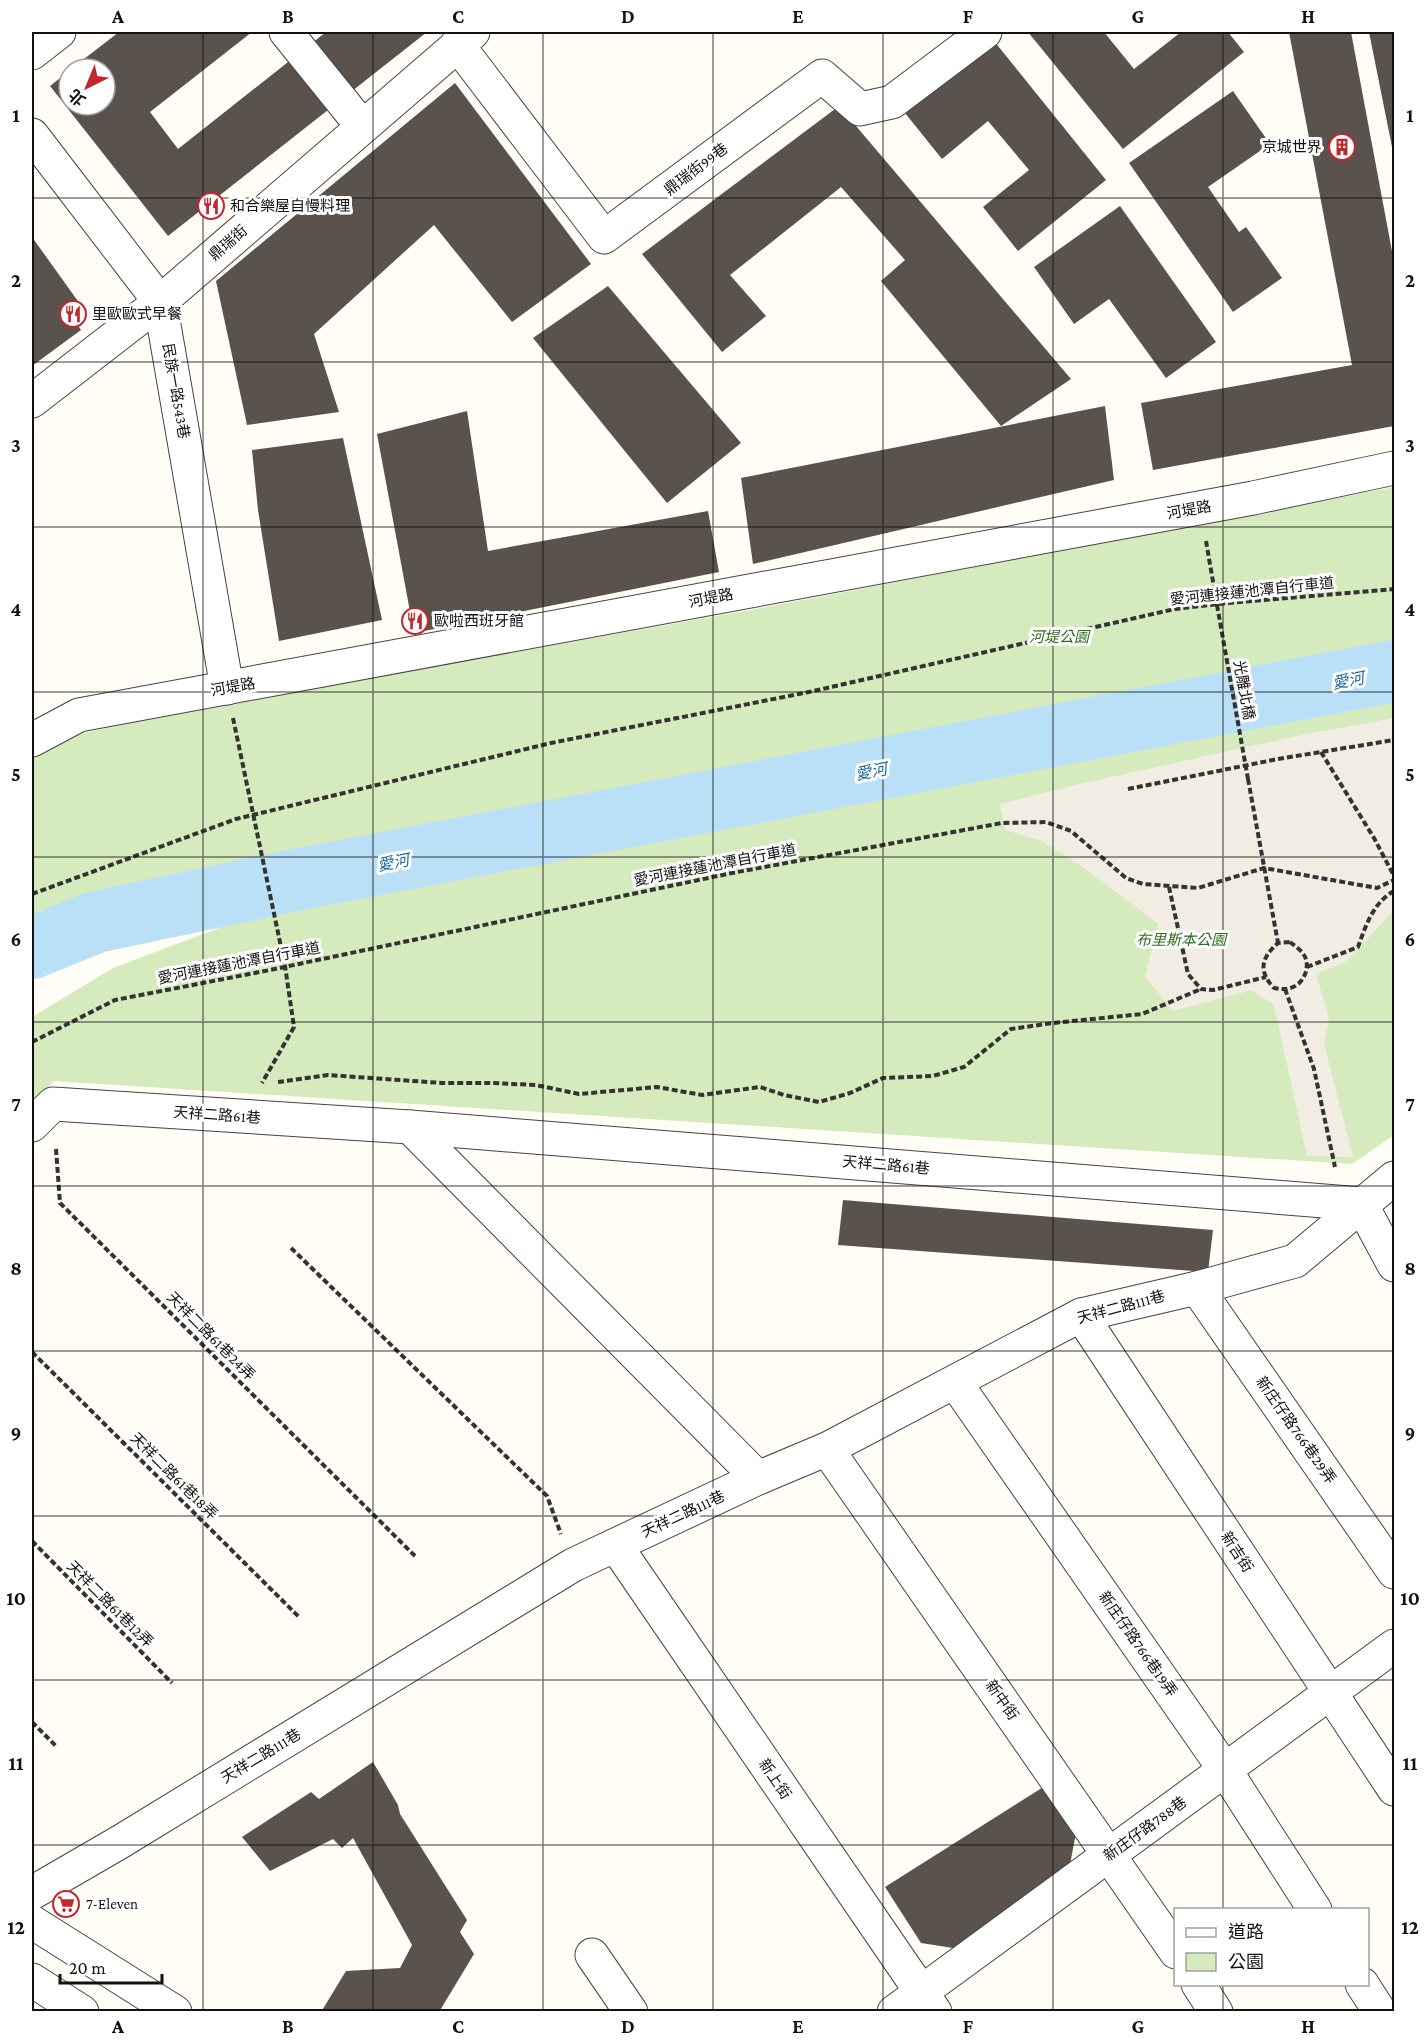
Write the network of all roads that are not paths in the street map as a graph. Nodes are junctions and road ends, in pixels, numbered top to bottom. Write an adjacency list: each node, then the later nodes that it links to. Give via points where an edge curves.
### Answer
1 (59, 32): 6 (street)
2 (286, 32): 7 (street)
3 (985, 32): 5 (street, 鼎瑞街99巷)
4 (465, 38): 5 (street, 鼎瑞街99巷, via 604,237 822,75 860,109 892,102); 7 (street, 鼎瑞街)
5 (950, 42)
6 (32, 53)
7 (362, 126): 9 (street, 鼎瑞街)
8 (32, 135): 9 (street, 民族一路543巷)
9 (160, 302): 10 (street, 鼎瑞街); 12 (street, 民族一路543巷)
10 (32, 400)
11 (1395, 468): 12 (street, 河堤路)
12 (227, 688): 13 (street, 河堤路, via 79,715)
13 (32, 740)
14 (42, 1115): 15 (street, 天祥二路61巷)
15 (410, 1127): 17 (street, 天祥二路61巷); 23 (street)
16 (1395, 1178): 17 (street, 天祥二路111巷)
17 (1352, 1203): 18 (street); 19 (street, 天祥二路111巷, via 1295,1261)
18 (1395, 1265)
19 (1197, 1288): 20 (street, 天祥二路111巷); 25 (street, 新庄仔路766巷29弄)
20 (1081, 1315): 21 (street, 天祥二路111巷); 27 (street, 新吉街)
21 (955, 1382): 22 (street, 天祥二路111巷); 28 (street, 新庄仔路766巷19弄)
22 (827, 1449): 23 (street, 天祥二路111巷); 30 (street, 新中街)
23 (759, 1478): 24 (street, 天祥二路111巷)
24 (616, 1546): 31 (street, 天祥二路111巷, via 573,1566); 39 (street, 新上街)
25 (1395, 1572)
26 (1395, 1646): 27 (street, 新庄仔路788巷)
27 (1330, 1693): 28 (street, 新庄仔路788巷); 29 (street, 新吉街)
28 (1226, 1770): 30 (street, 新庄仔路788巷); 32 (street, 新庄仔路766巷19弄)
29 (1395, 1789)
30 (1109, 1855): 34 (street, 新中街); 39 (street, 新庄仔路788巷)
31 (32, 1893)
32 (1313, 1908)
33 (32, 1922): 41 (street)
34 (1174, 1949)
35 (592, 1955): 42 (street)
36 (32, 1980): 40 (street)
37 (1199, 1986): 44 (street)
38 (1363, 1986): 45 (street)
39 (928, 2002): 43 (street, 新庄仔路788巷)
40 (82, 2012)
41 (175, 2012)
42 (631, 2012)
43 (894, 2012)
44 (1216, 2012)
45 (1380, 2012)

